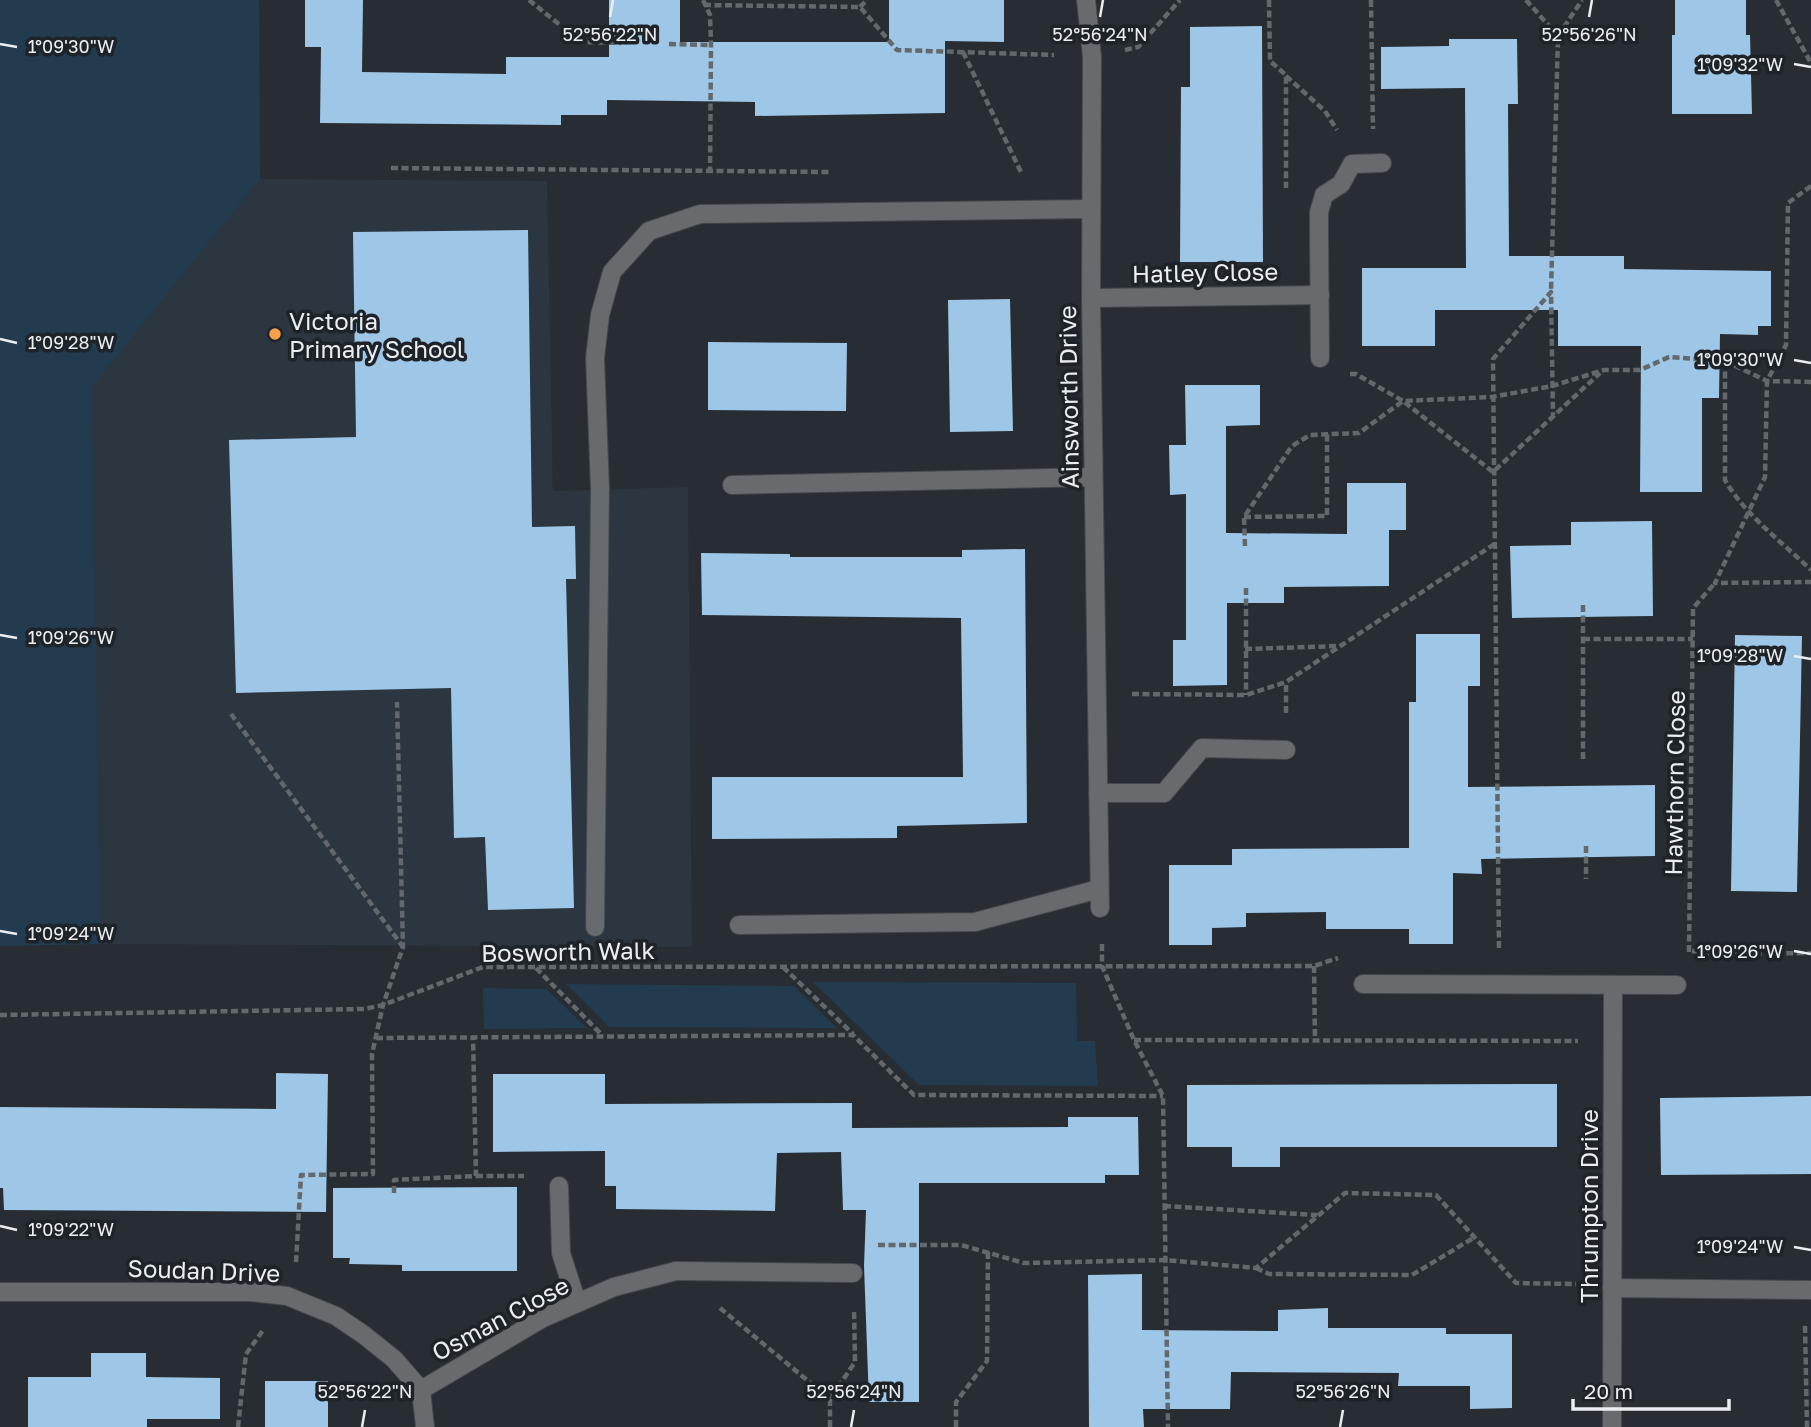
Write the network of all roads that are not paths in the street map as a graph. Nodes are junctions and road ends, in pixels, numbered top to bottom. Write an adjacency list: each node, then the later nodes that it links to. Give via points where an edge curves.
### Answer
1 (1086, 0): 3 (street, Ainsworth Drive, via 1092,57)
2 (1378, 163): 4 (street, via 1352,164 1341,184 1324,195 1319,212)
3 (1091, 209): 5 (street, Ainsworth Drive); 14 (street, via 700,214 649,231 612,272 600,315 596,358 600,489)
4 (1320, 295): 5 (street, Hatley Close); 6 (street)
5 (1091, 298): 7 (street, Ainsworth Drive)
6 (1320, 358)
7 (1093, 477): 8 (street); 10 (street, Ainsworth Drive)
8 (732, 485)
9 (1286, 750): 10 (street, via 1202,748 1164,793)
10 (1098, 793): 11 (street, Ainsworth Drive)
11 (1099, 889): 12 (street, Ainsworth Drive); 13 (street, via 975,922)
12 (1100, 908)
13 (740, 925)
14 (595, 928)
15 (1363, 984): 16 (street)
16 (1613, 985): 17 (street); 20 (street, Thrumpton Drive)
17 (1677, 985)
18 (559, 1186): 23 (street, via 561,1252)
19 (853, 1273): 23 (street, Osman Close, via 676,1271 614,1287)
20 (1612, 1288): 21 (street); 26 (street, Thrumpton Drive)
21 (1808, 1290)
22 (0, 1292): 24 (street, Soudan Drive, via 287,1296 336,1316 364,1335 394,1359)
23 (577, 1303): 24 (street, Osman Close, via 542,1318)
24 (421, 1390): 25 (street)
25 (425, 1427)
26 (1612, 1427)

